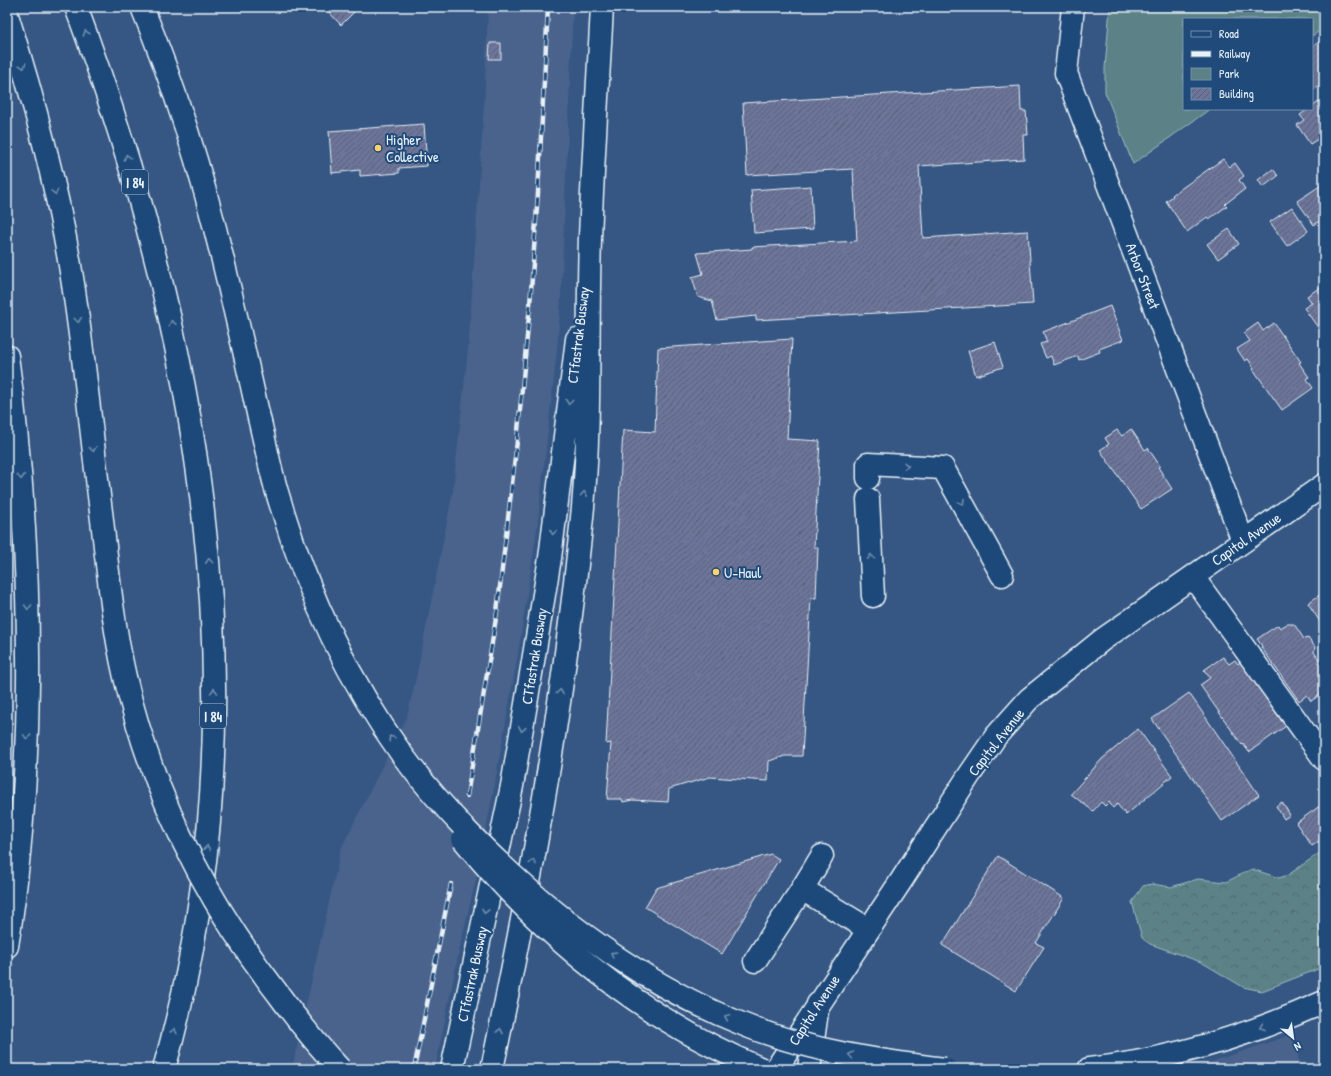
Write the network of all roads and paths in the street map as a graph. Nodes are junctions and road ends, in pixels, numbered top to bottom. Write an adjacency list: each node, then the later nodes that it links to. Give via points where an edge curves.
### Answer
1 (76, 7): 24 (main road, I 84, one-way to 1, via 196,927 207,848 213,755 213,647 208,557 191,420 159,268 135,184)
2 (142, 7): 15 (main road, one-way to 2, bridge, via 373,710 338,648 288,526 274,482 206,195)
3 (602, 7): 6 (main road, CTfastrak Busway)
4 (1073, 7): 11 (main road, Arbor Street, via 1066,73)
5 (7, 15): 25 (main road, one-way to 25, bridge, via 42,137 67,247 116,628 125,677 140,731 156,778 178,829 225,918 298,1021)
6 (590, 239): 26 (main road, CTfastrak Busway, one-way to 26, via 540,627 512,786); 27 (main road, CTfastrak Busway, one-way to 6, via 536,843 575,579 583,505 588,418)
7 (7, 356): 20 (main road, one-way to 20, via 23,507 28,704 21,838)
8 (868, 478): 12 (main road, one-way to 12, via 868,464 943,468)
9 (1324, 485): 11 (main road, Capitol Avenue)
10 (868, 499): 14 (main road, one-way to 10)
11 (1243, 541): 13 (main road, Capitol Avenue)
12 (1002, 575)
13 (1192, 577): 16 (main road); 19 (main road, Capitol Avenue, via 1102,640 1030,700 996,736)
14 (873, 596)
15 (404, 757): 28 (main road, bridge, via 470,847 513,896 559,941 607,980 656,1014 706,1043); 31 (main road, one-way to 15, bridge, via 856,1056 791,1041 727,1017 656,981 598,944 529,889 456,820)
16 (1324, 759)
17 (822, 856): 18 (main road)
18 (802, 889): 19 (main road); 21 (main road)
19 (868, 929): 23 (main road, Capitol Avenue)
20 (7, 946)
21 (755, 961)
22 (1324, 1002): 32 (main road, one-way to 32, via 1272,1024 1204,1046 1156,1058)
23 (818, 1004): 29 (main road, Capitol Avenue); 30 (main road)
24 (164, 1069)
25 (340, 1069)
26 (452, 1069)
27 (492, 1069)
28 (762, 1069)
29 (776, 1069)
30 (809, 1069)
31 (945, 1069)
32 (1088, 1069)

